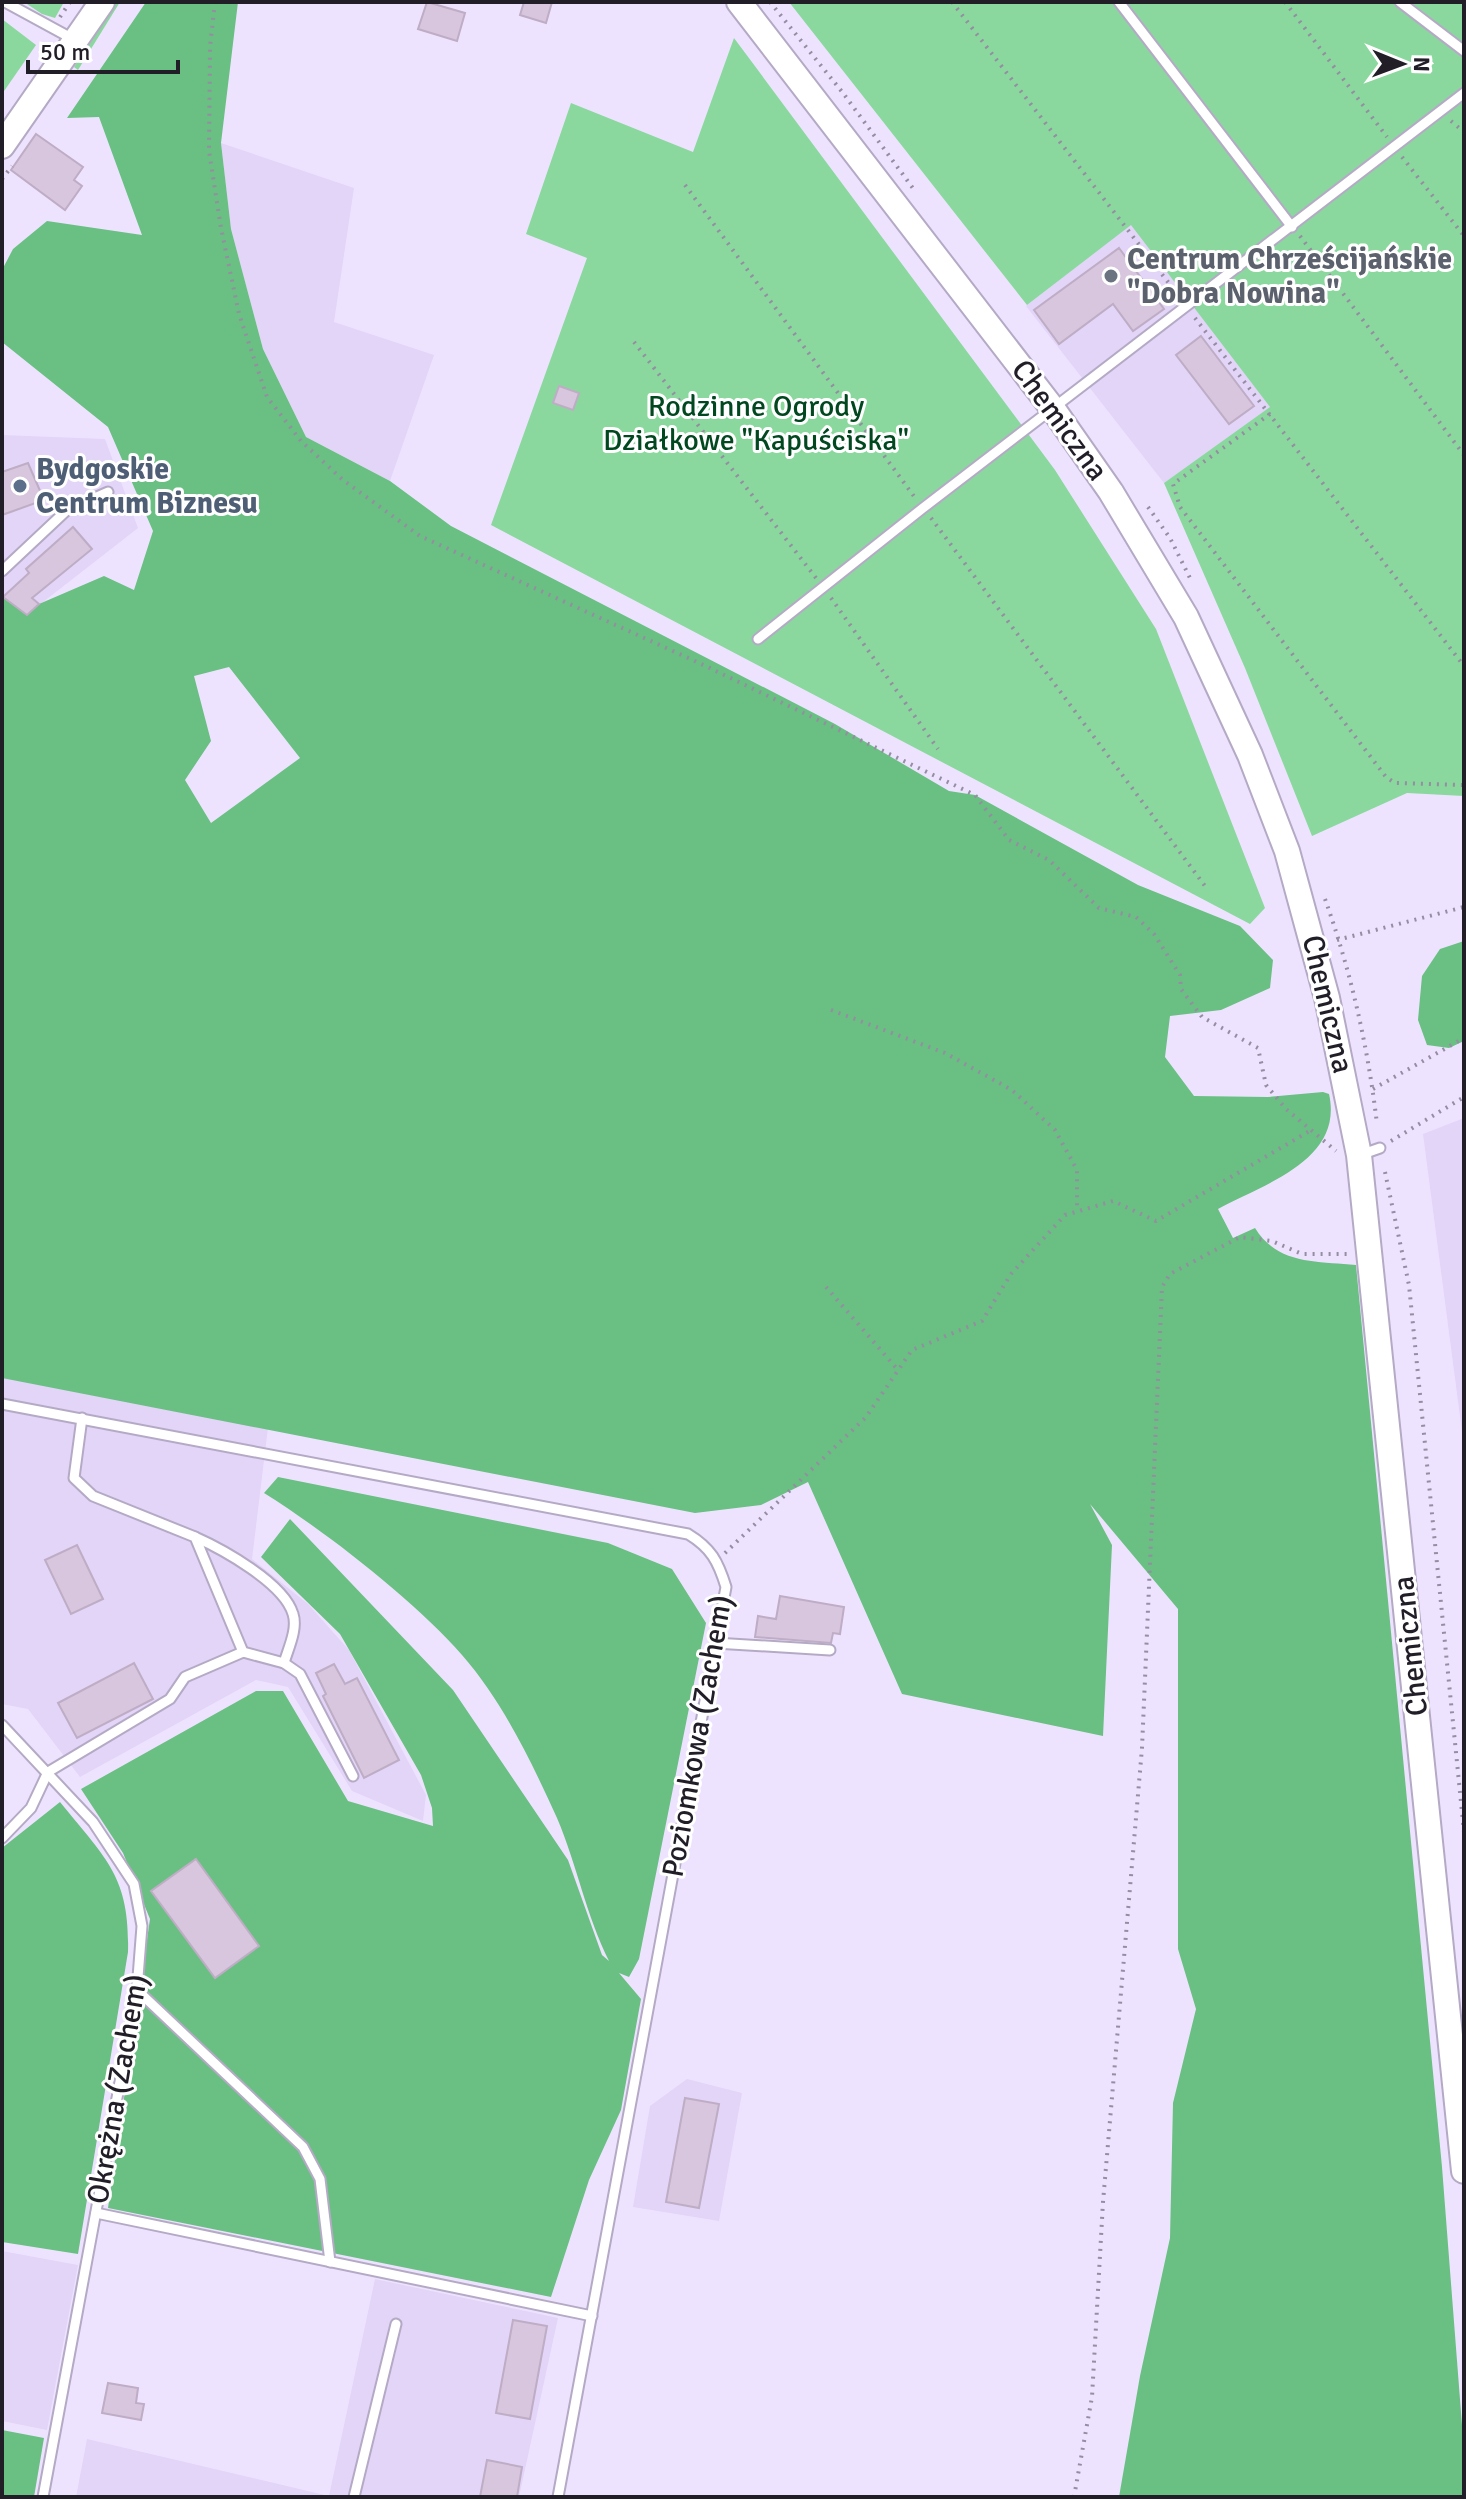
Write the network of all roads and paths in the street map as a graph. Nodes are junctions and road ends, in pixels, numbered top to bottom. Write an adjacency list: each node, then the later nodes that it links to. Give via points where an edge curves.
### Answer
1 (5, 2): 9 (lane)
2 (102, 2): 9 (street)
3 (215, 2): 37 (path, via 209,151 221,228 239,314 267,397 301,441 343,480 420,536 975,795 1009,840 1049,860 1099,908 1136,917 1154,934 1180,975 1181,989 1202,1017 1258,1048 1266,1085)
4 (739, 2): 19 (street, Chemiczna)
5 (952, 2): 17 (path)
6 (1119, 2): 15 (lane)
7 (1285, 2): 13 (path)
8 (1400, 2): 10 (lane)
9 (76, 41): 12 (street)
10 (1464, 51)
11 (1464, 93): 13 (lane)
12 (2, 146)
13 (1395, 148): 15 (lane); 16 (path)
14 (685, 185): 23 (path)
15 (1292, 227): 17 (lane); 21 (path)
16 (1464, 236)
17 (1187, 307): 19 (lane); 20 (path)
18 (634, 342): 25 (path)
19 (1053, 409): 23 (lane); 32 (street, Chemiczna, via 1162,574 1210,664 1287,851)
20 (1270, 414): 27 (path); 29 (path, via 1173,484 1180,507 1386,777 1395,783)
21 (1464, 455)
22 (108, 492): 24 (lane, via 67,510)
23 (923, 508): 25 (lane); 30 (path)
24 (2, 571)
25 (823, 587): 26 (lane); 28 (path)
26 (758, 639)
27 (1464, 666)
28 (938, 749)
29 (1464, 785)
30 (1208, 890)
31 (1464, 907): 32 (path)
32 (1315, 943): 38 (street, Chemiczna)
33 (831, 1010): 39 (path, via 945,1053 1012,1090 1055,1130 1077,1170)
34 (1464, 1038): 35 (path)
35 (1373, 1089)
36 (1464, 1097): 38 (path)
37 (1313, 1129): 38 (path, via 1333,1150); 39 (path, via 1156,1221 1113,1201)
38 (1369, 1152): 40 (street, Chemiczna); 54 (path, via 1409,1285)
39 (1077, 1210): 42 (path, via 1065,1215 1011,1274 982,1321 912,1350)
40 (1369, 1253): 57 (street, Chemiczna); 65 (path, via 1326,1257 1240,1237 1170,1274 1162,1287 1142,1748 1104,2188 1092,2397)
41 (826, 1287): 42 (path)
42 (898, 1370): 46 (path, via 866,1417 732,1542)
43 (2, 1404): 44 (lane, Poziomkowa (Zachem))
44 (82, 1418): 45 (lane, via 74,1478 93,1496); 46 (lane, Poziomkowa (Zachem), via 688,1534 707,1546)
45 (195, 1537): 49 (lane); 50 (lane, via 237,1556 287,1601 294,1623)
46 (718, 1562): 47 (lane, Poziomkowa (Zachem), via 726,1587)
47 (715, 1643): 48 (lane); 60 (lane, Poziomkowa (Zachem))
48 (830, 1650)
49 (243, 1652): 50 (lane); 52 (lane, via 185,1677 170,1699)
50 (284, 1663): 53 (lane, via 300,1674)
51 (2, 1725): 52 (lane, Okrężna (Zachem))
52 (48, 1772): 55 (lane, via 31,1808); 56 (lane, Okrężna (Zachem), via 93,1822 134,1884 142,1926)
53 (353, 1776)
54 (1464, 1832)
55 (2, 1838)
56 (137, 1990): 58 (lane, Okrężna (Zachem)); 59 (lane, via 303,2147 320,2179)
57 (1464, 2171)
58 (96, 2213): 59 (lane); 62 (lane, Okrężna (Zachem))
59 (330, 2262): 60 (lane)
60 (592, 2316): 64 (lane, Poziomkowa (Zachem))
61 (396, 2324): 63 (lane)
62 (43, 2497)
63 (354, 2497)
64 (558, 2497)
65 (1074, 2497)

